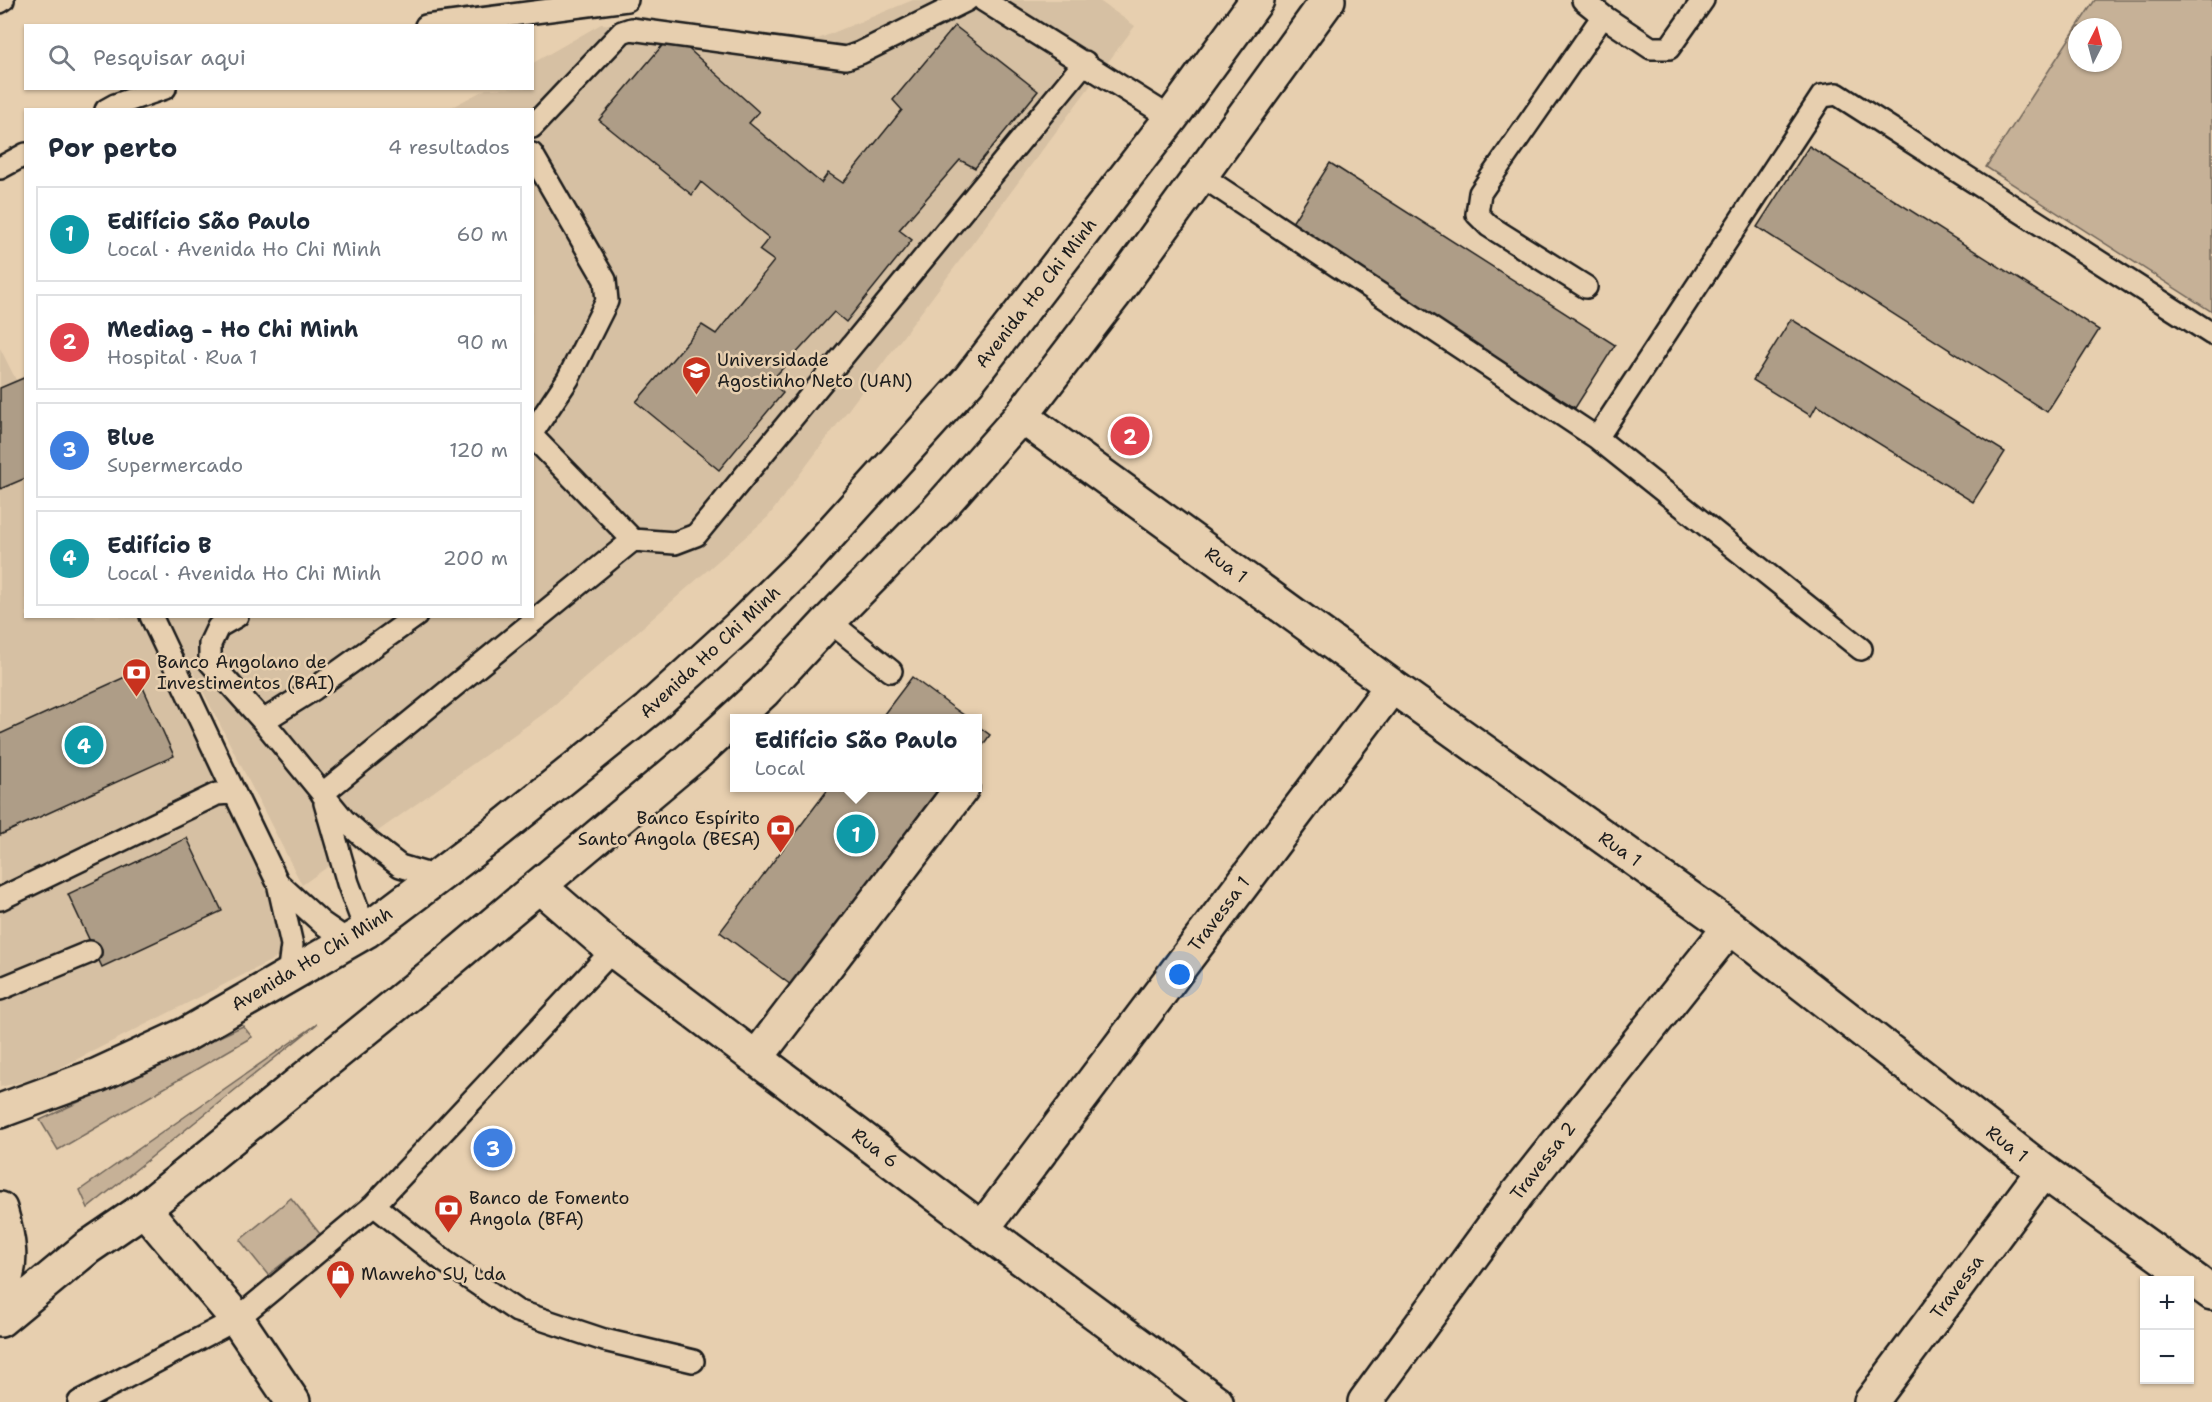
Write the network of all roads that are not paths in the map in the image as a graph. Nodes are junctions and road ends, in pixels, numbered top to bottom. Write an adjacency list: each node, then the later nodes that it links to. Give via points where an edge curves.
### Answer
1 (627, 0): 9 (lane)
2 (966, 0): 14 (lane, via 846,58 631,29 622,32)
3 (983, 0): 10 (lane)
4 (1257, 0): 13 (street, Avenida Ho Chi Minh)
5 (1328, 0): 18 (street)
6 (1583, 0): 8 (lane)
7 (1703, 0): 8 (lane, via 1669,48 1651,48)
8 (1603, 16): 19 (lane, via 1480,193 1477,214 1489,226)
9 (441, 24)
10 (1085, 62): 13 (lane); 25 (lane, via 696,535 675,543)
11 (159, 90): 12 (lane)
12 (110, 108)
13 (1171, 118): 39 (street, Avenida Ho Chi Minh, via 969,380 802,566 648,710)
14 (534, 125)
15 (24, 155): 17 (lane)
16 (534, 157): 22 (lane, via 605,280 607,301 568,380)
17 (0, 168)
18 (1200, 175): 21 (street); 24 (lane)
19 (1586, 287)
20 (2212, 334): 24 (lane, via 1832,93 1822,96)
21 (1022, 416): 29 (street, via 937,511); 32 (street, Rua 1)
22 (534, 432)
23 (534, 437): 25 (lane)
24 (1597, 438): 30 (lane)
25 (633, 540): 37 (lane)
26 (152, 618): 38 (lane)
27 (234, 618): 34 (lane, via 218,627 210,644 210,662)
28 (413, 618): 34 (lane)
29 (829, 621): 31 (lane); 33 (street)
30 (1861, 649)
31 (891, 670)
32 (1392, 686): 43 (street, Rua 1); 55 (street, Travessa 1)
33 (739, 714)
34 (262, 721): 37 (lane)
35 (730, 723): 41 (street)
36 (959, 792): 49 (street)
37 (322, 794): 39 (lane, via 344,820 400,866); 44 (lane, via 348,883)
38 (237, 798): 40 (lane); 42 (lane, via 231,793 217,794)
39 (436, 877): 44 (street, Avenida Ho Chi Minh)
40 (278, 883): 44 (lane, via 322,923); 47 (lane, via 292,945)
41 (539, 886): 45 (street, Rua 6); 54 (street)
42 (0, 899)
43 (1730, 927): 51 (street, Rua 1); 65 (street, Travessa 2, via 1516,1194)
44 (357, 936): 47 (street, Avenida Ho Chi Minh)
45 (613, 950): 49 (street, Rua 6); 52 (lane)
46 (90, 952): 48 (lane)
47 (288, 976): 50 (street, Avenida Ho Chi Minh, via 187,1034 98,1075)
48 (0, 989)
49 (756, 1058): 55 (street, Rua 6)
50 (0, 1111)
51 (2043, 1171): 57 (street, Rua 1); 61 (street, Travessa)
52 (374, 1205): 58 (lane); 60 (lane, via 444,1261 517,1311 604,1341)
53 (0, 1209): 56 (street, via 9,1258)
54 (144, 1209): 58 (street); 59 (street, via 87,1248)
55 (982, 1229): 64 (street, Rua 6)
56 (0, 1292)
57 (2212, 1293)
58 (237, 1319): 62 (lane); 63 (street)
59 (0, 1320)
60 (693, 1361)
61 (1878, 1400)
62 (79, 1402)
63 (293, 1402)
64 (1216, 1402)
65 (1365, 1402)

